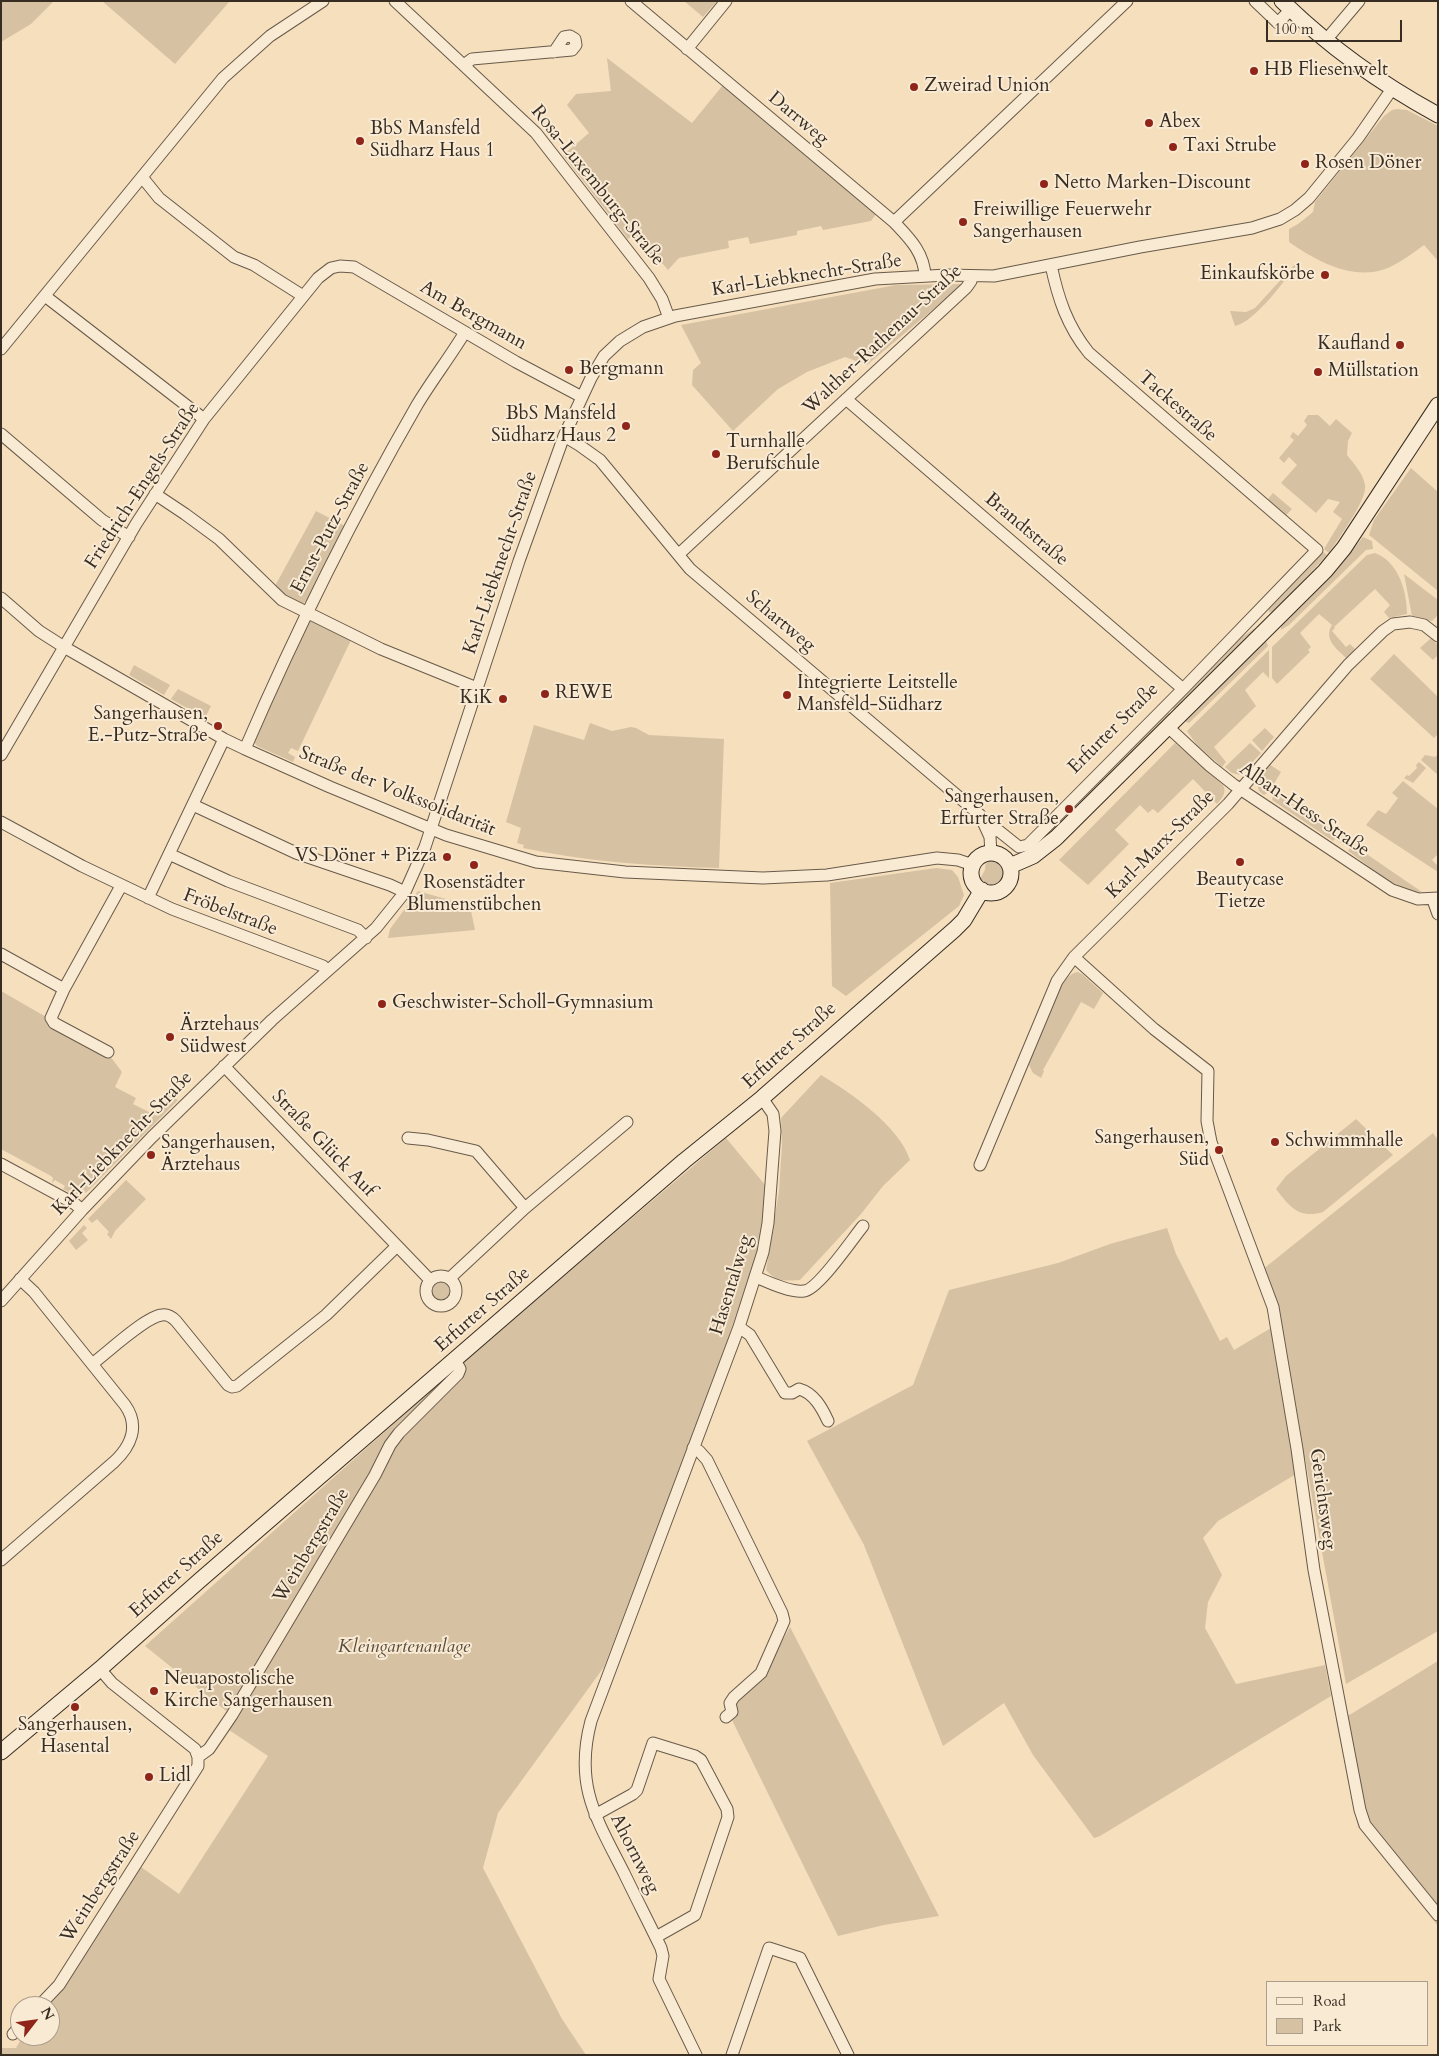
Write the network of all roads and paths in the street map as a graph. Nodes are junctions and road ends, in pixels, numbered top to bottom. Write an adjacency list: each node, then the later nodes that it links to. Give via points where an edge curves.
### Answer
1 (323, 1): 15 (street, via 278,30 239,62)
2 (395, 1): 12 (street, Rosa-Luxemburg-Straße)
3 (631, 1): 10 (street, Darrweg)
4 (726, 1): 10 (street)
5 (1127, 1): 16 (street)
6 (1255, 1): 8 (street, via 1278,23)
7 (1359, 1): 9 (street)
8 (1286, 5): 9 (main road)
9 (1326, 40): 13 (main road)
10 (687, 49): 16 (street, Darrweg)
11 (554, 52): 12 (street, via 472,59)
12 (464, 65): 23 (street, Rosa-Luxemburg-Straße, via 549,149 649,278)
13 (1392, 89): 14 (main road); 17 (street, Walther-Rathenau-Straße, via 1358,138 1309,198 1280,218 1227,234)
14 (1438, 115)
15 (142, 177): 21 (street); 22 (street, via 159,198 234,257 254,265)
16 (894, 222): 19 (street, Darrweg, via 917,248)
17 (1052, 264): 20 (street, Walther-Rathenau-Straße, via 994,276); 34 (street, Tackestraße, via 1066,318 1089,353)
18 (347, 265): 22 (street, Friedrich-Engels-Straße, via 324,273); 24 (street, Am Bergmann)
19 (924, 276): 20 (street, Karl-Liebknecht-Straße); 23 (street, Karl-Liebknecht-Straße, via 875,279)
20 (972, 276): 27 (street, Walther-Rathenau-Straße, via 966,288)
21 (45, 296): 25 (street); 29 (street)
22 (303, 296): 29 (street, Friedrich-Engels-Straße)
23 (669, 318): 26 (street, Karl-Liebknecht-Straße, via 636,331 614,346 596,368)
24 (465, 332): 26 (street, Am Bergmann); 38 (street, Ernst-Putz-Straße, via 418,403)
25 (1, 349)
26 (582, 397): 31 (street, Karl-Liebknecht-Straße)
27 (846, 399): 35 (street, Walther-Rathenau-Straße); 43 (street, Brandtstraße)
28 (1438, 405): 39 (main road, Erfurter Straße, via 1338,556)
29 (204, 420): 32 (street, Friedrich-Engels-Straße)
30 (1, 434): 33 (street, via 102,520)
31 (564, 436): 35 (street, Schartweg, via 600,460); 42 (street, Karl-Liebknecht-Straße)
32 (155, 494): 33 (street, Friedrich-Engels-Straße); 38 (street, via 219,539 278,598)
33 (129, 537): 41 (street, Friedrich-Engels-Straße)
34 (1317, 550): 37 (street, Erfurter Straße)
35 (679, 554): 52 (street, Schartweg, via 690,569 976,811)
36 (1, 598): 41 (street, Straße der Volkssolidarität, via 39,631)
37 (1260, 609): 39 (street); 43 (street, Erfurter Straße)
38 (307, 612): 42 (street, via 381,649); 46 (street, Ernst-Putz-Straße)
39 (1274, 622): 44 (main road, Erfurter Straße)
40 (1438, 636): 48 (street, Karl-Marx-Straße, via 1426,626 1410,622 1387,628 1348,665)
41 (64, 647): 45 (street, Straße der Volkssolidarität); 47 (street, Friedrich-Engels-Straße)
42 (476, 688): 51 (street, Karl-Liebknecht-Straße)
43 (1183, 689): 52 (street, Erfurter Straße, via 1028,845 1019,847 999,831)
44 (1168, 727): 48 (street, Alban-Hess-Straße); 56 (main road, Erfurter Straße, via 1050,843 1033,856)
45 (224, 739): 46 (street, Straße der Volkssolidarität); 49 (street)
46 (245, 749): 51 (street, Straße der Volkssolidarität)
47 (1, 755)
48 (1241, 790): 61 (street, Alban-Hess-Straße, via 1397,892 1418,900); 65 (street, Karl-Marx-Straße)
49 (193, 805): 54 (street); 59 (street, via 296,853)
50 (1, 822): 57 (street, Fröbelstraße)
51 (430, 828): 55 (street, Straße der Volkssolidarität, via 536,862 625,872 763,878 827,875 937,858); 59 (street, Karl-Liebknecht-Straße)
52 (988, 830): 53 (street, Schartweg)
53 (991, 853): 55 (main road, via 980,856); 56 (main road, via 1001,855)
54 (169, 854): 60 (street); 63 (street, via 228,881 358,930)
55 (973, 865): 58 (main road, via 973,879)
56 (1010, 866): 58 (main road, via 1010,879 1004,888 993,892)
57 (120, 886): 60 (street, Fröbelstraße); 67 (street)
58 (982, 890): 70 (main road, Erfurter Straße, via 955,929)
59 (405, 892): 63 (street, Karl-Liebknecht-Straße)
60 (148, 898): 66 (street, Fröbelstraße, via 323,966)
61 (1435, 899): 62 (street, Alban-Hess-Straße)
62 (1438, 914)
63 (366, 938): 66 (street, Karl-Liebknecht-Straße)
64 (1, 954): 67 (street)
65 (1074, 957): 74 (street, Karl-Marx-Straße, via 1057,981); 96 (street, Gerichtsweg, via 1150,1025 1208,1071 1207,1121 1211,1142 1273,1307 1315,1580 1360,1810 1365,1825)
66 (327, 971): 69 (street, Karl-Liebknecht-Straße)
67 (64, 989): 68 (street, via 51,1018 54,1023)
68 (108, 1052)
69 (224, 1066): 76 (street, Karl-Liebknecht-Straße); 78 (street, Straße Glück Auf)
70 (762, 1098): 79 (street, Hasentalweg, via 773,1114 775,1139 768,1223); 85 (main road, Erfurter Straße, via 684,1161)
71 (627, 1122): 75 (street)
72 (408, 1138): 75 (street, via 476,1151)
73 (1, 1164): 76 (street)
74 (980, 1165)
75 (525, 1208): 80 (street)
76 (82, 1210): 81 (street, Karl-Liebknecht-Straße)
77 (863, 1226): 79 (street, via 821,1280 809,1290 797,1291)
78 (397, 1246): 82 (street, Straße Glück Auf); 86 (street, via 326,1315 243,1382 232,1387 176,1320 166,1315 147,1321)
79 (756, 1277): 84 (street, Hasentalweg)
80 (450, 1278): 82 (street, via 441,1276); 82 (street, via 456,1295 445,1305 437,1305 428,1298 426,1288)
81 (20, 1280): 83 (street, Karl-Liebknecht-Straße); 86 (street, via 34,1292)
82 (430, 1280)
83 (1, 1301)
84 (739, 1327): 87 (street, via 750,1336 784,1393 799,1390 812,1396); 88 (street, Hasentalweg)
85 (455, 1360): 91 (main road, Erfurter Straße); 94 (street, Weinbergstraße, via 460,1369 458,1374 390,1445 232,1715 208,1749)
86 (92, 1364): 89 (street, via 129,1411 133,1428 128,1446 114,1462)
87 (828, 1421)
88 (694, 1448): 90 (street, Hasentalweg); 92 (street, via 707,1460 784,1621 761,1673 734,1697 730,1703 732,1712)
89 (1, 1560)
90 (614, 1661): 95 (street, Ahornweg, via 591,1721 586,1746 586,1787)
91 (100, 1669): 93 (main road, Erfurter Straße); 94 (street, via 112,1683 192,1746)
92 (726, 1717)
93 (1, 1752)
94 (198, 1757): 98 (street, Weinbergstraße, via 196,1771)
95 (595, 1815): 97 (street, Ahornweg); 97 (street, via 633,1794 652,1743 695,1756 705,1766 727,1809 728,1817 695,1915)
96 (1438, 1915)
97 (656, 1937): 99 (street, Ahornweg, via 663,1956 658,1973 661,1985)
98 (48, 1996)
99 (696, 2055)
100 (732, 2055): 101 (street, via 769,1948 800,1958)
101 (848, 2055)

